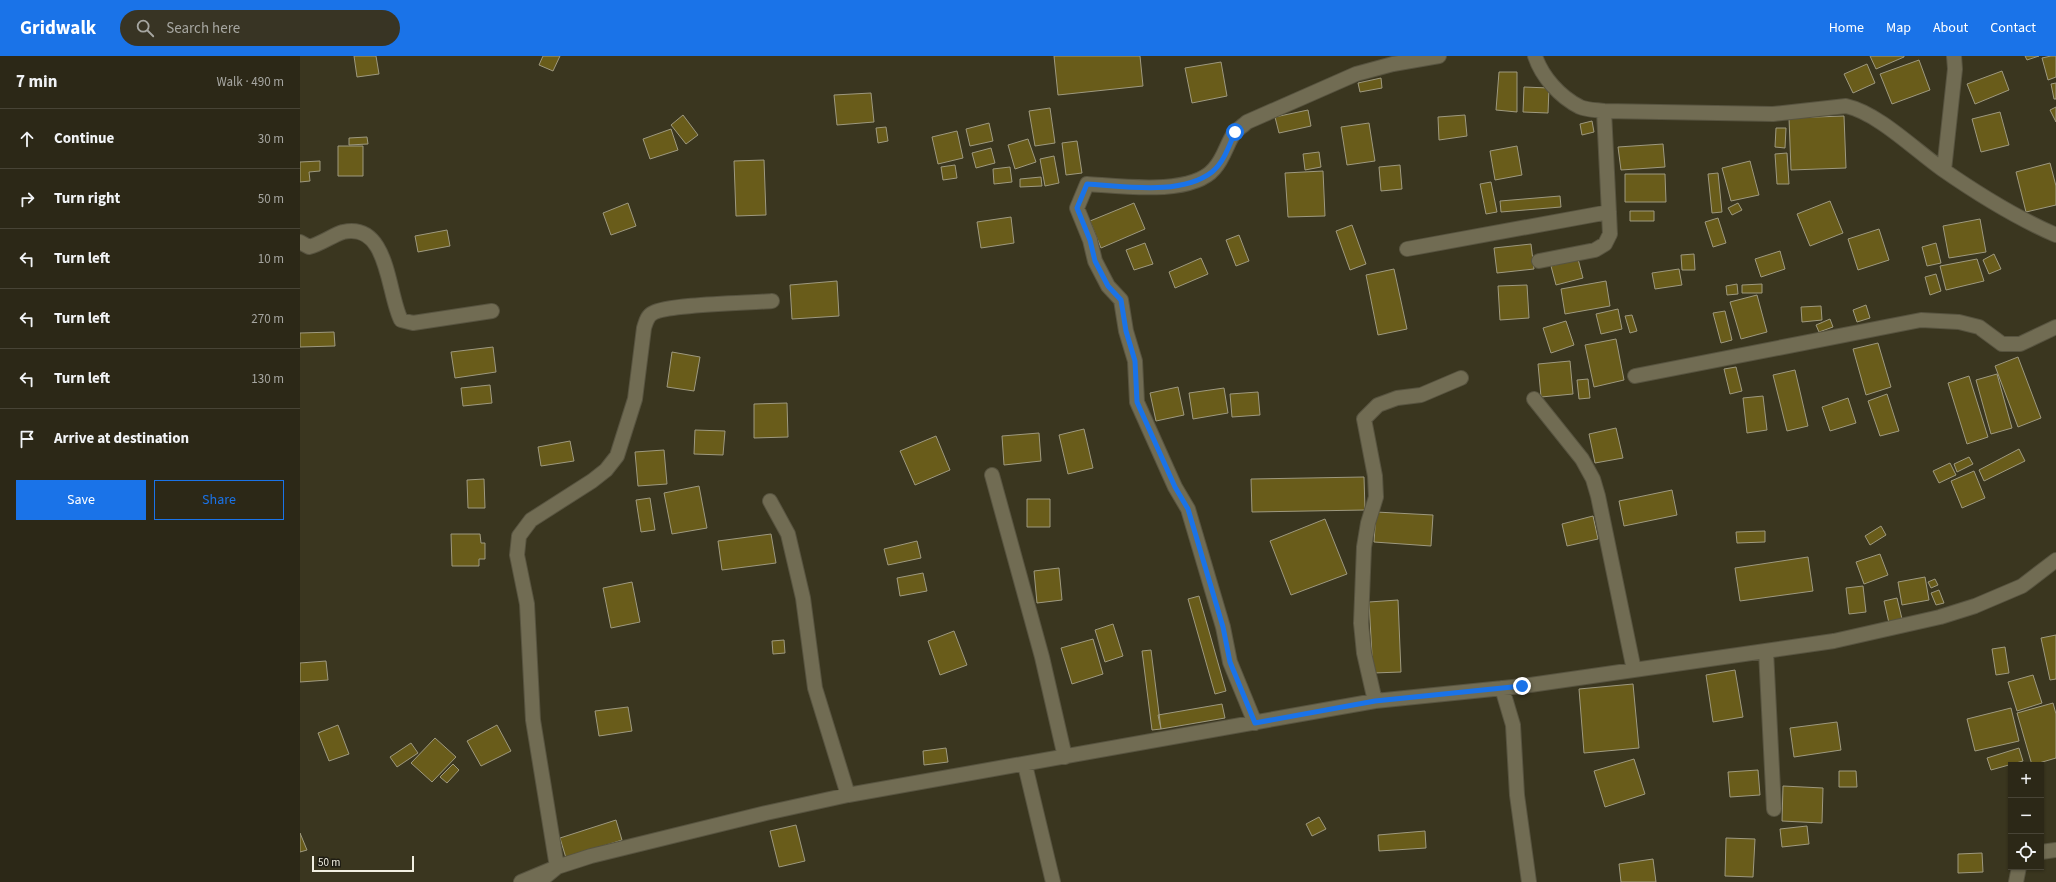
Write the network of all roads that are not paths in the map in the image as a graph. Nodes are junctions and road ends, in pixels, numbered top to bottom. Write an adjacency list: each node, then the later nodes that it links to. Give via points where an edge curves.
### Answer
1 (1438, 56): 24 (street, via 1356,74 1247,122 1235,132 1224,158 1213,171 1195,182 1167,187 1087,184 1077,208 1090,240 1095,261 1108,286 1121,300 1126,331 1135,361 1137,402 1175,487 1188,509 1223,627 1230,662)
2 (1535, 56): 4 (street, via 1546,77 1561,94 1581,107)
3 (1954, 56): 5 (street, via 1955,69)
4 (1604, 111): 5 (street, via 1773,114 1846,106 1857,108 1872,117); 6 (street)
5 (1944, 170): 7 (street, via 2033,225)
6 (1609, 212): 9 (street); 10 (street, via 1610,234 1605,244 1595,250)
7 (2056, 235)
8 (300, 242): 12 (street, via 309,247 321,244 342,232 358,231 370,237 382,252 396,310 401,320 413,323)
9 (1407, 249)
10 (1539, 261)
11 (772, 301): 31 (street, via 674,308 653,312 644,328 635,399 617,456 606,470 592,481 531,520 519,536 517,555 527,604 533,720)
12 (492, 311)
13 (2056, 327): 14 (street, via 2020,344 2002,344 1979,327 1959,322 1921,320)
14 (1635, 376)
15 (1461, 378): 23 (street, via 1420,395 1397,398 1378,405 1364,419 1375,476 1376,497 1364,547 1361,623 1364,653)
16 (1534, 399): 21 (street, via 1582,459 1592,479 1598,496)
17 (992, 475): 25 (street, via 1038,643)
18 (770, 501): 27 (street, via 788,534 803,598 815,688)
19 (2056, 560): 20 (street, via 2022,586 1975,606 1940,617 1834,641)
20 (1766, 651): 21 (street); 28 (street)
21 (1634, 670): 22 (street)
22 (1502, 688): 23 (street); 36 (street, via 1513,726 1517,795)
23 (1375, 701): 24 (street)
24 (1255, 723): 25 (street)
25 (1065, 758): 26 (street)
26 (1025, 765): 27 (street); 35 (street)
27 (848, 795): 31 (street, via 598,854)
28 (1774, 809)
29 (2056, 850): 30 (street)
30 (2044, 852)
31 (557, 867): 33 (street); 34 (street)
32 (2018, 870): 37 (street)
33 (521, 882)
34 (539, 882)
35 (1053, 882)
36 (1529, 882)
37 (2016, 882)

